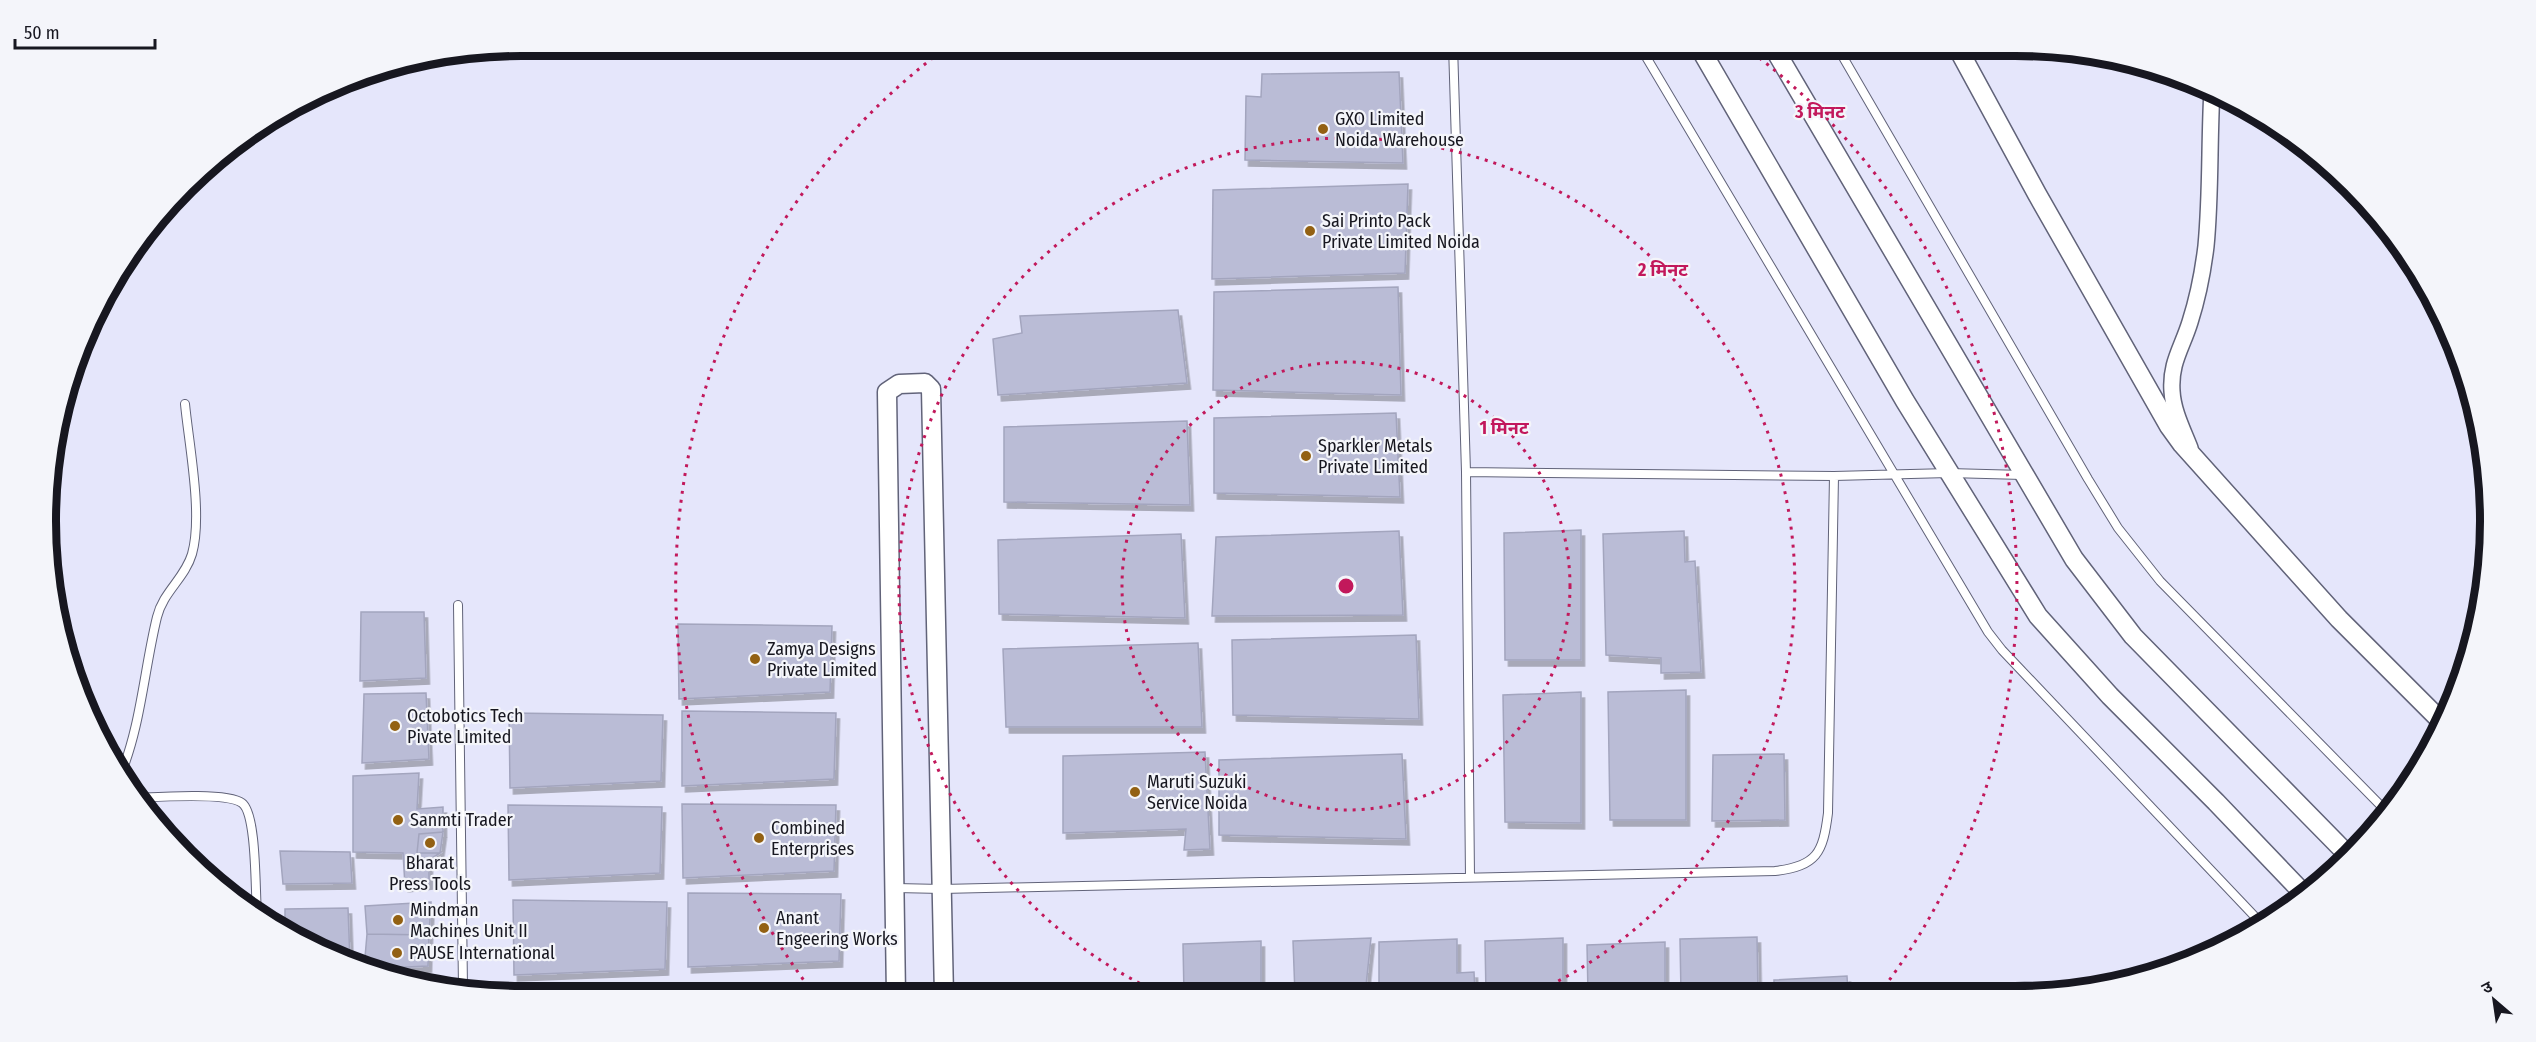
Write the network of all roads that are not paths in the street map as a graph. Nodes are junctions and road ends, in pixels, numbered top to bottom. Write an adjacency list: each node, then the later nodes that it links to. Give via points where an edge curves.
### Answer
1 (1453, 56): 10 (lane)
2 (1646, 56): 12 (lane)
3 (1704, 56): 11 (street)
4 (1778, 56): 13 (street)
5 (1842, 56): 19 (lane, via 2088,479 2137,554)
6 (1962, 56): 9 (street, via 2169,426)
7 (2212, 100): 9 (street, via 2208,214 2201,282 2172,377 2176,413)
8 (185, 404): 17 (lane, via 195,512 192,553 187,568 157,615 134,742)
9 (2193, 456): 16 (street, via 2339,619)
10 (1466, 472): 14 (lane); 21 (lane)
11 (1949, 473): 12 (lane); 13 (lane); 24 (street, via 2038,616 2110,696)
12 (1894, 475): 14 (lane); 26 (lane, via 1976,614 2002,650)
13 (2024, 475): 20 (street, via 2074,559 2133,636)
14 (1834, 476): 21 (lane, via 1828,813 1825,839 1809,863 1775,871)
15 (458, 605): 27 (lane)
16 (2437, 717)
17 (125, 765)
18 (147, 798): 25 (lane, via 216,797 235,799 245,805 252,835)
19 (2382, 807)
20 (2343, 850)
21 (1470, 878): 23 (lane)
22 (894, 888): 23 (lane); 23 (street, via 887,392 898,384 925,383 931,388); 28 (street)
23 (942, 889): 29 (street)
24 (2299, 889)
25 (256, 903)
26 (2257, 919)
27 (462, 983)
28 (896, 986)
29 (944, 986)

